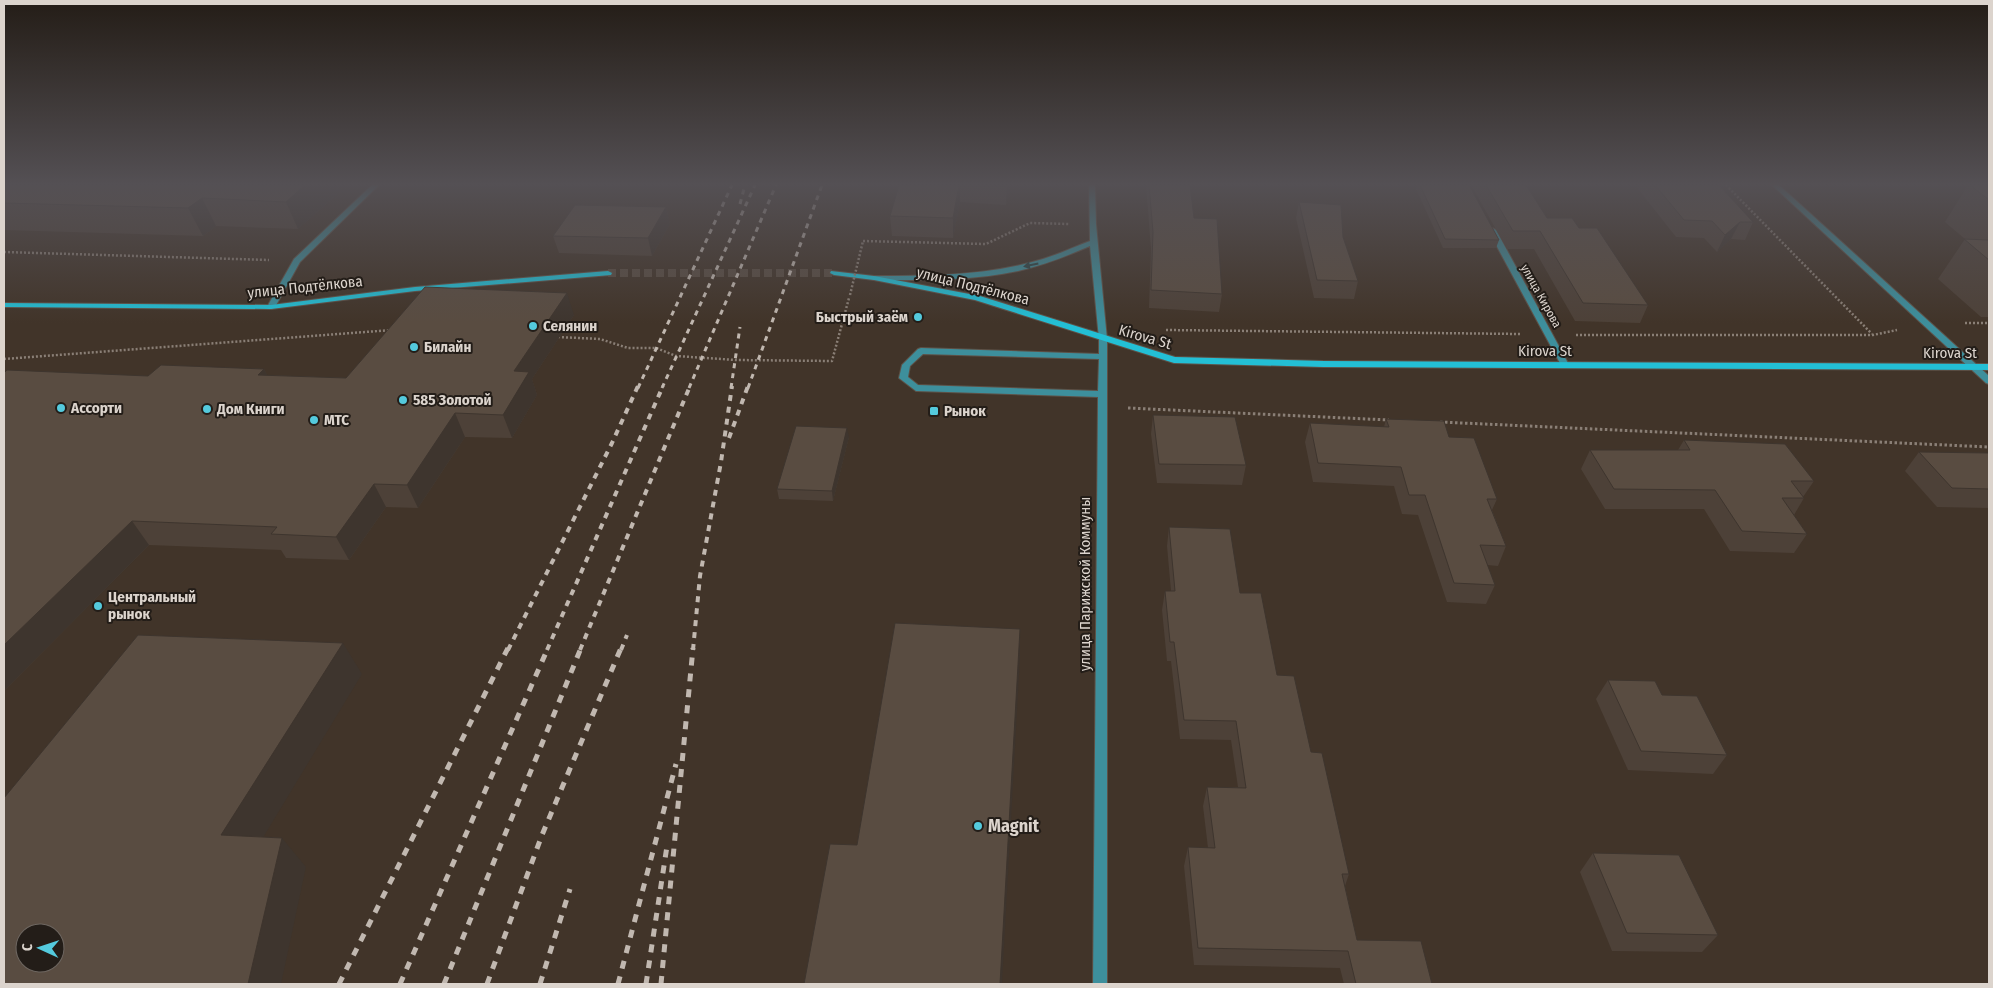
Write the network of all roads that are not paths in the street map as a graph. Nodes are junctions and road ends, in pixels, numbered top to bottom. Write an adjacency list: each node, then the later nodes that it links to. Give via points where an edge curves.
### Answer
1 (328, 231): 10 (street, via 297,261)
2 (1092, 231): 5 (street, улица Парижской Коммуны)
3 (1493, 231): 13 (street, улица Кирова)
4 (1825, 231): 14 (street)
5 (1093, 242): 8 (street, one-way to 8, via 1040,263 1012,270 955,277); 11 (street, улица Парижской Коммуны)
6 (608, 273): 10 (main road, улица Подтёлкова, via 415,289)
7 (834, 273): 8 (main road, улица Подтёлкова)
8 (874, 278): 11 (main road, улица Подтёлкова, via 976,298)
9 (4, 305): 10 (main road, улица Подтёлкова)
10 (271, 307)
11 (1103, 339): 12 (street, улица Парижской Коммуны); 13 (main road, Kirova St, via 1174,360)
12 (1103, 357): 17 (street, улица Парижской Коммуны); 17 (street, via 921,351 906,365 903,378 916,388)
13 (1565, 365): 14 (main road, Kirova St)
14 (1974, 367): 15 (main road, Kirova St); 16 (street)
15 (1989, 367)
16 (1989, 381)
17 (1102, 401): 18 (street, улица Парижской Коммуны)
18 (1100, 984)

